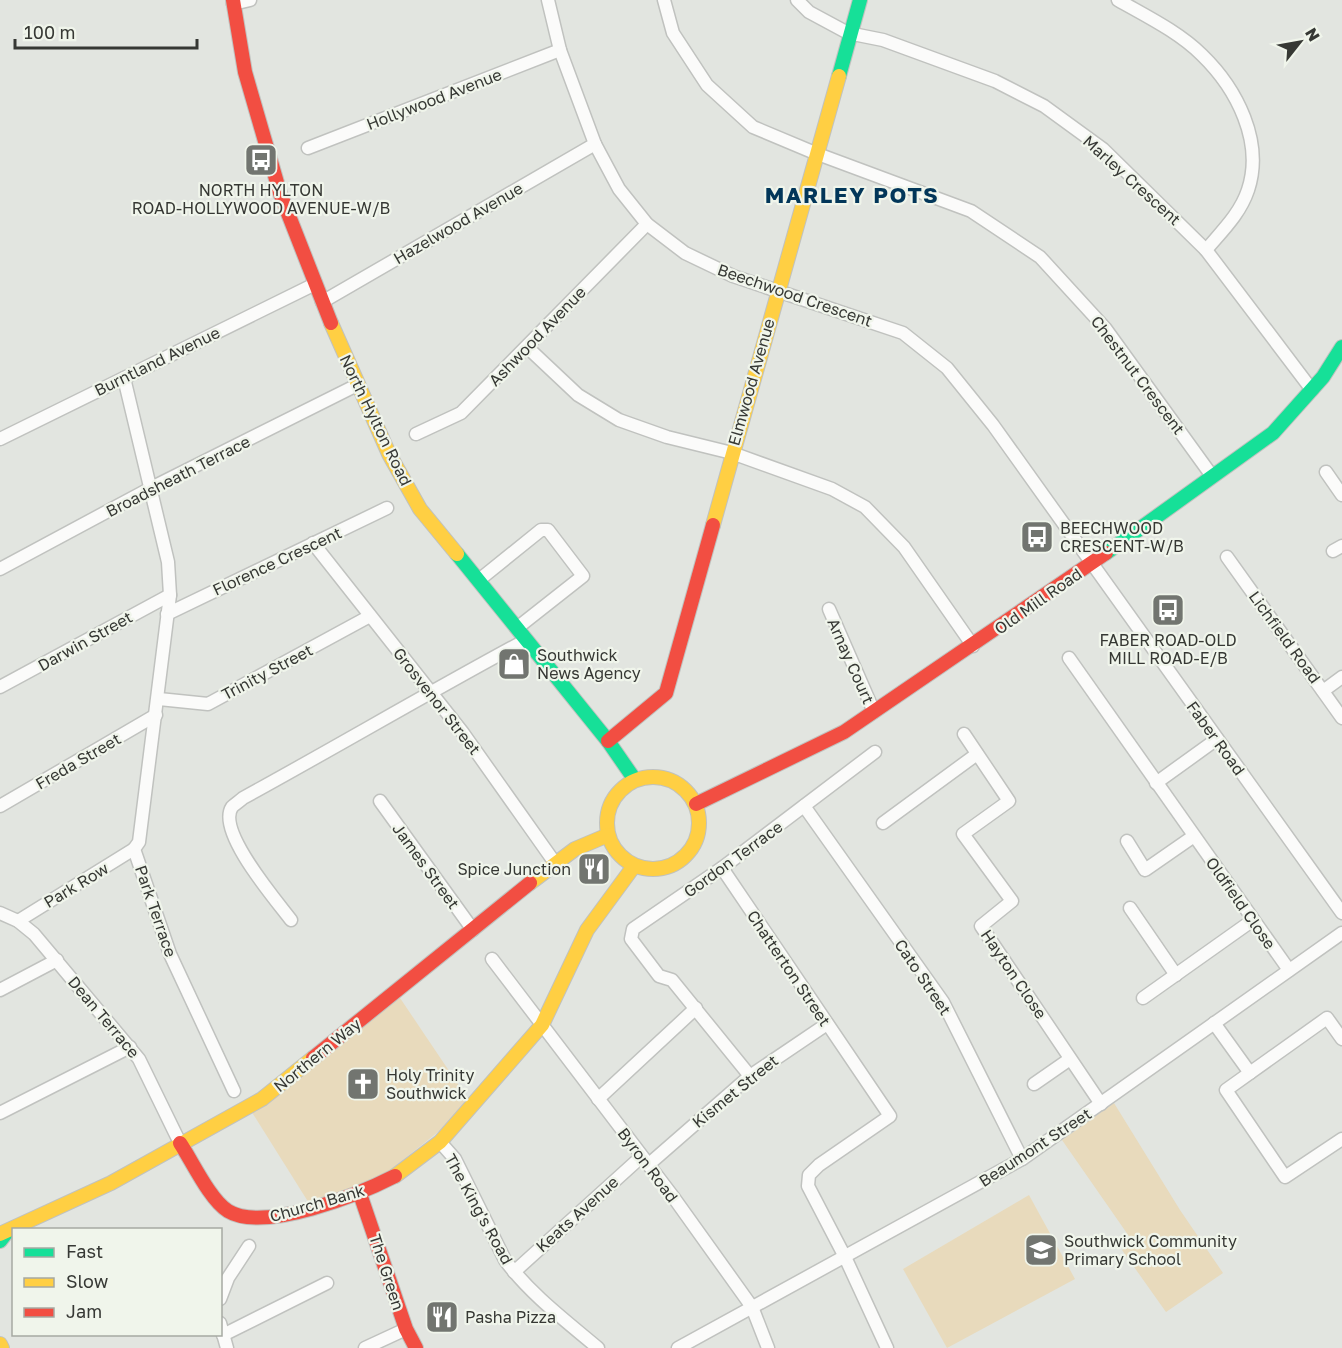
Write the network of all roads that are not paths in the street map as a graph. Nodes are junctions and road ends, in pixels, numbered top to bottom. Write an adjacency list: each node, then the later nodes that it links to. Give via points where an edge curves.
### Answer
1 (250, 0): 7 (street)
2 (548, 0): 9 (street, Beechwood Crescent)
3 (664, 0): 12 (street, Chestnut Crescent, via 673,33 707,85 753,127)
4 (797, 0): 8 (street, Marley Crescent, via 809,12)
5 (860, 0): 8 (street, Elmwood Avenue)
6 (1118, 0): 14 (street, via 1152,18 1202,55 1239,102 1254,151 1248,190 1237,214)
7 (233, 2): 15 (street, North Hylton Road, via 245,72 280,194)
8 (848, 33): 12 (street, Elmwood Avenue); 14 (street, Marley Crescent, via 883,40 995,81 1044,106 1103,149)
9 (560, 50): 10 (street, Beechwood Crescent); 11 (street, Hollywood Avenue)
10 (595, 144): 13 (street, Beechwood Crescent, via 619,189); 17 (street, Hazelwood Avenue)
11 (308, 148)
12 (815, 153): 16 (street, Elmwood Avenue); 27 (street, Chestnut Crescent, via 972,211 1040,257 1105,328)
13 (647, 224): 16 (street, Beechwood Crescent, via 685,253); 18 (street, Ashwood Avenue)
14 (1206, 250): 22 (street, Marley Crescent)
15 (315, 284): 17 (street, North Hylton Road); 20 (street, Burntland Avenue)
16 (776, 292): 25 (street, Elmwood Avenue); 33 (street, Beechwood Crescent, via 903,333 947,368 993,424)
17 (322, 302): 21 (street, North Hylton Road)
18 (526, 347): 23 (street, Ashwood Avenue, via 461,413); 25 (street, via 578,395 619,420)
19 (1342, 347): 22 (street, Old Mill Road)
20 (124, 378): 24 (street, Burntland Avenue); 28 (street, Park Terrace)
21 (357, 385): 28 (street, Broadsheath Terrace); 35 (street, North Hylton Road, via 420,509)
22 (1312, 390): 27 (street, Old Mill Road, via 1273,433)
23 (416, 434)
24 (0, 439)
25 (732, 453): 42 (street, via 832,489 865,507 904,547); 54 (street, Elmwood Avenue, via 666,693)
26 (1326, 472): 29 (street)
27 (1212, 476): 33 (street, Old Mill Road)
28 (149, 489): 34 (street, Broadsheath Terrace); 36 (street, Park Terrace, via 168,562)
29 (1342, 495)
30 (387, 508): 31 (street, Florence Crescent)
31 (313, 543): 38 (street, Florence Crescent); 39 (street, Grosvenor Street)
32 (1227, 557): 46 (street, Lichfield Road)
33 (1090, 563): 42 (street, Old Mill Road); 53 (street, Faber Road)
34 (0, 569)
35 (479, 580): 40 (street, North Hylton Road); 40 (street, via 541,530 548,530 583,576)
36 (170, 595): 38 (street, Park Terrace); 45 (street, Darwin Street)
37 (829, 609): 49 (street, Arnay Court)
38 (167, 614): 48 (street, Park Terrace)
39 (370, 616): 47 (street, Grosvenor Street); 48 (street, Trinity Street, via 208,704)
40 (517, 628): 41 (street, North Hylton Road)
41 (526, 639): 47 (street); 54 (street, North Hylton Road)
42 (973, 646): 49 (street, Old Mill Road)
43 (1069, 658): 58 (street, Oldfield Close)
44 (1342, 677): 46 (street)
45 (0, 687)
46 (1323, 690): 51 (street, Lichfield Road)
47 (431, 691): 68 (street, Grosvenor Street); 74 (street, via 243,798 232,808 229,820 235,842)
48 (159, 699): 50 (street, Park Terrace)
49 (874, 712): 60 (street, Old Mill Road, via 844,732)
50 (156, 715): 61 (street, Freda Street); 67 (street, Park Terrace, via 139,842)
51 (1342, 718)
52 (964, 734): 56 (street, Hayton Close)
53 (1217, 739): 58 (street); 73 (street, Faber Road)
54 (608, 741): 57 (street, North Hylton Road)
55 (875, 752): 62 (street, Gordon Terrace)
56 (977, 754): 63 (street); 91 (street, Hayton Close, via 1009,801 963,834 1012,901 981,926)
57 (635, 780): 60 (street, via 663,777 688,792); 64 (street, via 619,792 609,809)
58 (1156, 783): 65 (street, Oldfield Close)
59 (380, 801): 77 (street, James Street)
60 (696, 804): 69 (street, via 698,835 680,861 666,868)
61 (0, 806)
62 (804, 806): 70 (street, Gordon Terrace); 102 (street, Cato Street, via 943,1002)
63 (883, 823)
64 (608, 835): 68 (street, Northern Way, via 575,849); 69 (street, via 614,848)
65 (1194, 836): 66 (street, via 1145,870); 75 (street, Oldfield Close)
66 (1127, 841)
67 (134, 849): 76 (street, Park Row); 95 (street, Park Terrace, via 170,954)
68 (555, 863): 77 (street, Northern Way)
69 (634, 866): 88 (street, via 587,930)
70 (722, 868): 85 (street, Gordon Terrace, via 633,929 631,939 659,976 672,980); 87 (street, Chatterton Street)
71 (1130, 908): 82 (street)
72 (0, 913): 76 (street, Dean Terrace)
73 (1342, 913)
74 (291, 920)
75 (1253, 920): 81 (street, Oldfield Close); 82 (street)
76 (18, 921): 80 (street, Dean Terrace)
77 (472, 930): 101 (street, Northern Way, via 262,1099)
78 (1342, 933): 81 (street, Beaumont Street)
79 (492, 959): 88 (street)
80 (57, 960): 83 (street); 90 (street, Dean Terrace)
81 (1289, 970): 86 (street, Beaumont Street)
82 (1176, 975): 84 (street)
83 (0, 990)
84 (1143, 998)
85 (696, 1008): 93 (street, Gordon Terrace); 96 (street)
86 (1214, 1023): 92 (street); 97 (street, Beaumont Street)
87 (827, 1024): 93 (street, Kismet Street); 107 (street, Chatterton Street, via 890,1116 808,1175 808,1186)
88 (542, 1025): 96 (street, Byron Road); 100 (street, Church Bank)
89 (1342, 1039): 92 (street, via 1327,1018)
90 (130, 1047): 98 (street); 101 (street, Dean Terrace, via 166,1109)
91 (1070, 1059): 94 (street); 97 (street, Hayton Close)
92 (1250, 1073): 99 (street, via 1226,1089 1285,1177)
93 (750, 1076): 103 (street, Kismet Street)
94 (1034, 1084)
95 (234, 1091)
96 (598, 1099): 103 (street, Byron Road)
97 (1101, 1104): 102 (street, Beaumont Street)
98 (0, 1113)
99 (1342, 1139)
100 (440, 1142): 104 (street, Church Bank, via 402,1172); 108 (street, The King's Road, via 455,1159)
101 (180, 1143): 104 (street, Church Bank, via 216,1199 226,1210 241,1217 262,1219); 105 (street, Northern Way, via 111,1183)
102 (1022, 1159): 107 (street, Beaumont Street)
103 (644, 1161): 108 (street, Keats Avenue); 111 (street, Byron Road)
104 (360, 1194): 113 (street, The Green)
105 (15, 1228)
106 (249, 1246): 110 (street)
107 (846, 1257): 111 (street, Beaumont Street); 123 (street)
108 (514, 1272): 120 (street, The King's Road)
109 (327, 1283): 112 (street)
110 (222, 1294)
111 (752, 1307): 121 (street, Beaumont Street); 122 (street, Byron Road)
112 (222, 1329): 117 (street)
113 (406, 1329): 115 (street); 119 (street, The Green)
114 (0, 1344): 116 (street)
115 (380, 1345): 118 (street)
116 (2, 1348)
117 (227, 1348)
118 (365, 1348)
119 (416, 1348)
120 (598, 1348)
121 (678, 1348)
122 (768, 1348)
123 (887, 1348)

